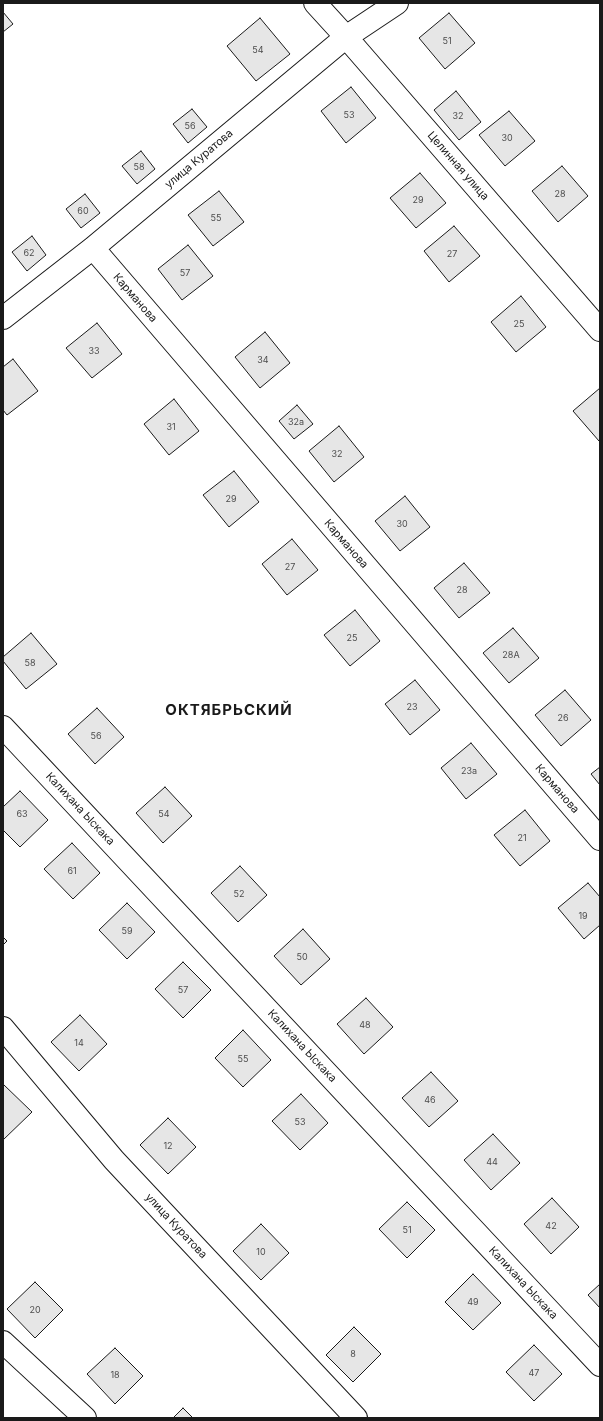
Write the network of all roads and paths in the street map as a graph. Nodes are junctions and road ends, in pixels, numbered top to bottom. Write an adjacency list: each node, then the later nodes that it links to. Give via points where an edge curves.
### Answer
1 (315, 3): 3 (street, Целинная улица)
2 (397, 3): 3 (street, улица Куратова)
3 (346, 37): 4 (street, улица Куратова); 6 (street, Целинная улица)
4 (93, 248): 5 (street, улица Куратова); 8 (street, Карманова)
5 (3, 318)
6 (600, 330)
7 (3, 727): 11 (street, Калихана Ыскака)
8 (600, 839)
9 (3, 1028): 13 (street, улица Куратова, via 114,1160)
10 (3, 1342): 12 (street)
11 (600, 1366)
12 (85, 1418)
13 (356, 1418)

